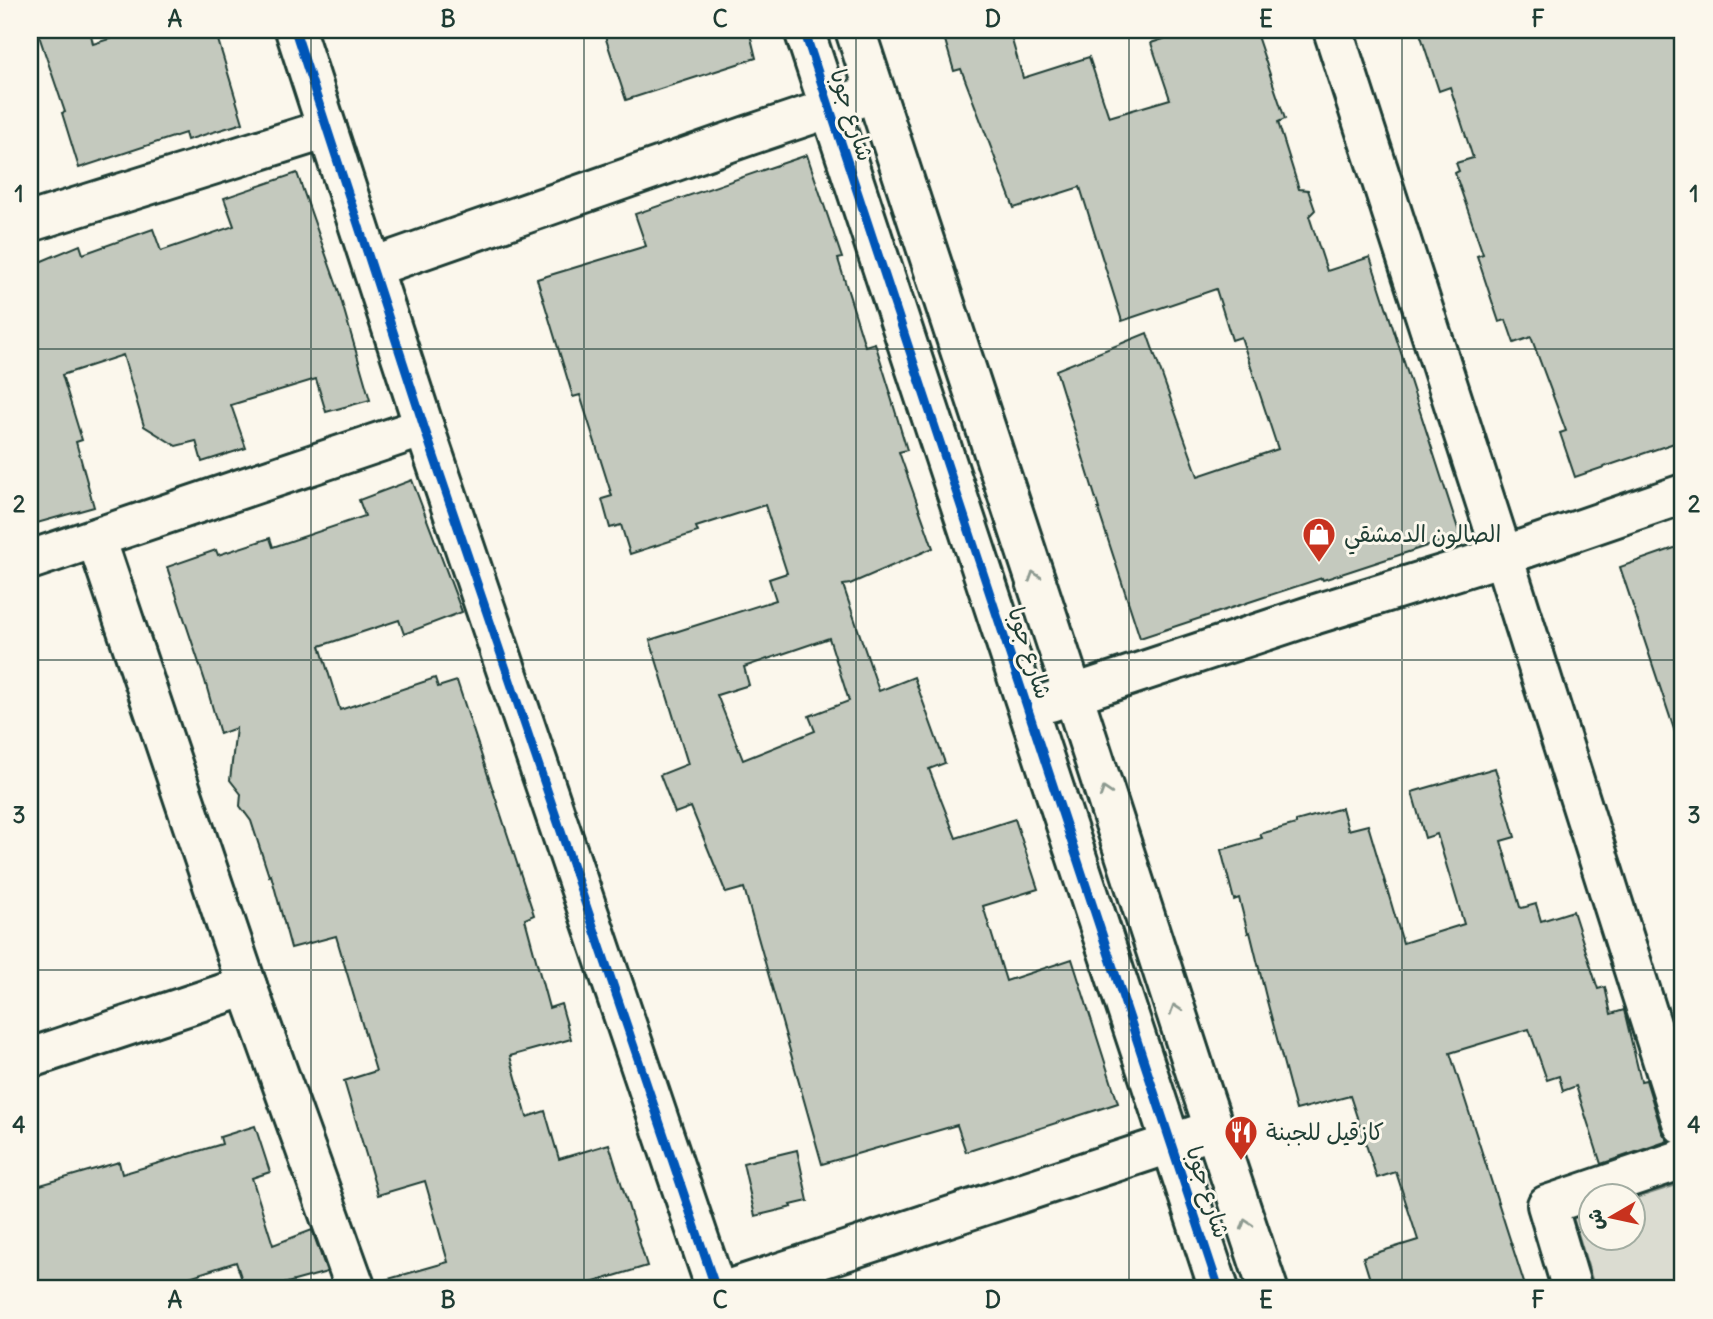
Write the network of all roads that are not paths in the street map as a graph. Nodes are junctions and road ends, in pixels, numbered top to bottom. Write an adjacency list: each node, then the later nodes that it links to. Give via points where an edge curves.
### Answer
1 (295, 30): 7 (street)
2 (804, 30): 6 (street, شارع جوبا)
3 (855, 30): 5 (street, شارع جوبا)
4 (1333, 30): 13 (street)
5 (875, 93): 6 (street); 15 (street, شارع جوبا, one-way to 5)
6 (829, 108): 9 (street); 16 (street, شارع جوبا)
7 (327, 129): 8 (street); 9 (street)
8 (30, 222)
9 (373, 267): 10 (street)
10 (424, 427): 12 (street); 24 (street)
11 (1683, 494): 13 (street)
12 (96, 538): 14 (street); 17 (street)
13 (1503, 556): 15 (street); 19 (street)
14 (30, 560)
15 (1073, 694): 16 (street); 20 (street, شارع جوبا, one-way to 15)
16 (1028, 709): 21 (street, شارع جوبا)
17 (247, 986): 18 (street); 23 (street)
18 (30, 1058)
19 (1683, 1125)
20 (1214, 1129): 21 (street); 27 (street, شارع جوبا, one-way to 20)
21 (1172, 1144): 25 (street); 26 (street, شارع جوبا)
22 (1683, 1159): 28 (street, via 1547,1205)
23 (356, 1289)
24 (716, 1289)
25 (730, 1289)
26 (1219, 1289)
27 (1268, 1289)
28 (1572, 1289)

